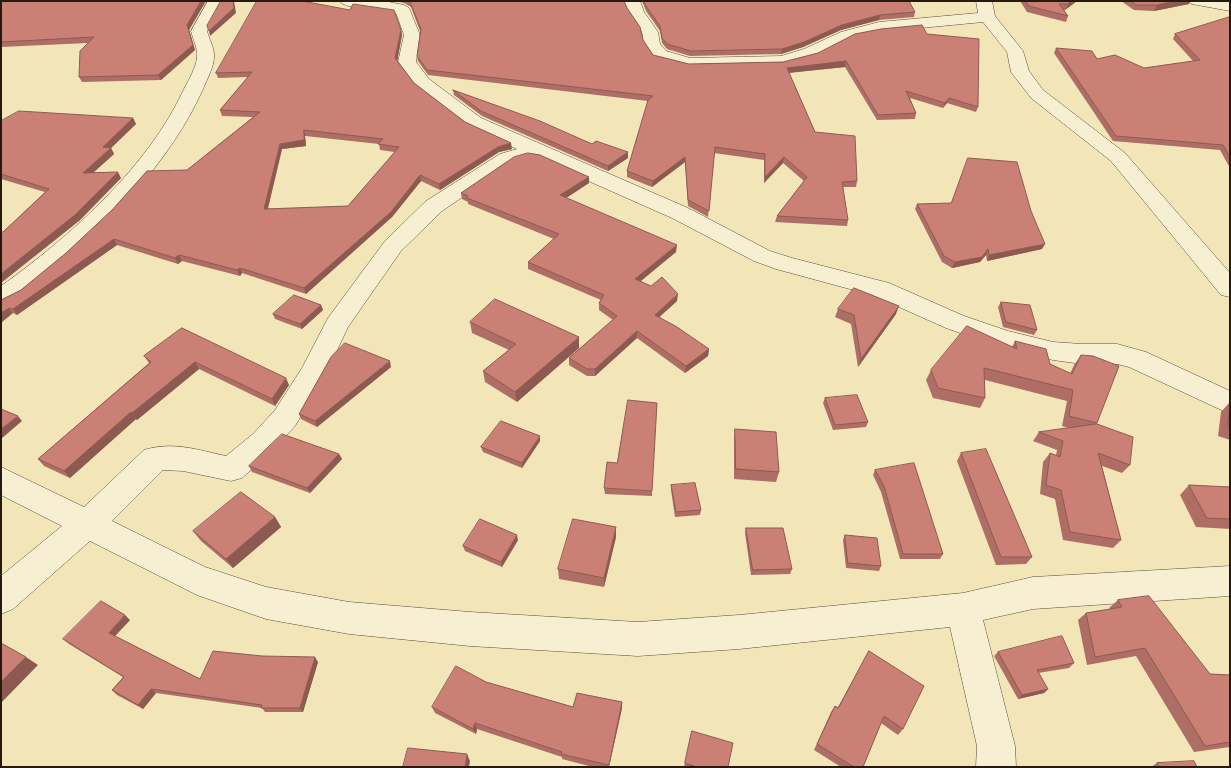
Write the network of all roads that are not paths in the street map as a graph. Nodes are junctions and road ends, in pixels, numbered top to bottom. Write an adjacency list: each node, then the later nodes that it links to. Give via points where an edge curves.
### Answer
1 (216, 1): 10 (street, via 199,31 206,55 204,65 166,138 126,187 70,242)
2 (348, 1): 8 (street, via 403,11 412,35 407,62 422,83 474,122)
3 (632, 1): 7 (street, via 660,55 689,63 782,61 810,53 847,34)
4 (1197, 1): 6 (street)
5 (1226, 1): 6 (street)
6 (1230, 5)
7 (986, 9): 9 (street, via 1015,51 1020,72 1037,94 1118,157)
8 (541, 154): 11 (street, via 680,213 762,256 784,264 880,289 1003,339 1053,351 1117,354 1137,359); 13 (street, via 529,152 507,158 434,206 393,246 337,324 285,418 237,464 231,468 180,458 154,459)
9 (1230, 289)
10 (1, 298)
11 (1230, 403)
12 (1, 480): 13 (street)
13 (86, 525): 15 (street); 16 (street, via 196,580 266,603 349,618 638,639)
14 (1230, 581): 16 (street, via 1033,593)
15 (1, 598)
16 (963, 609): 17 (street, via 996,746)
17 (996, 767)

